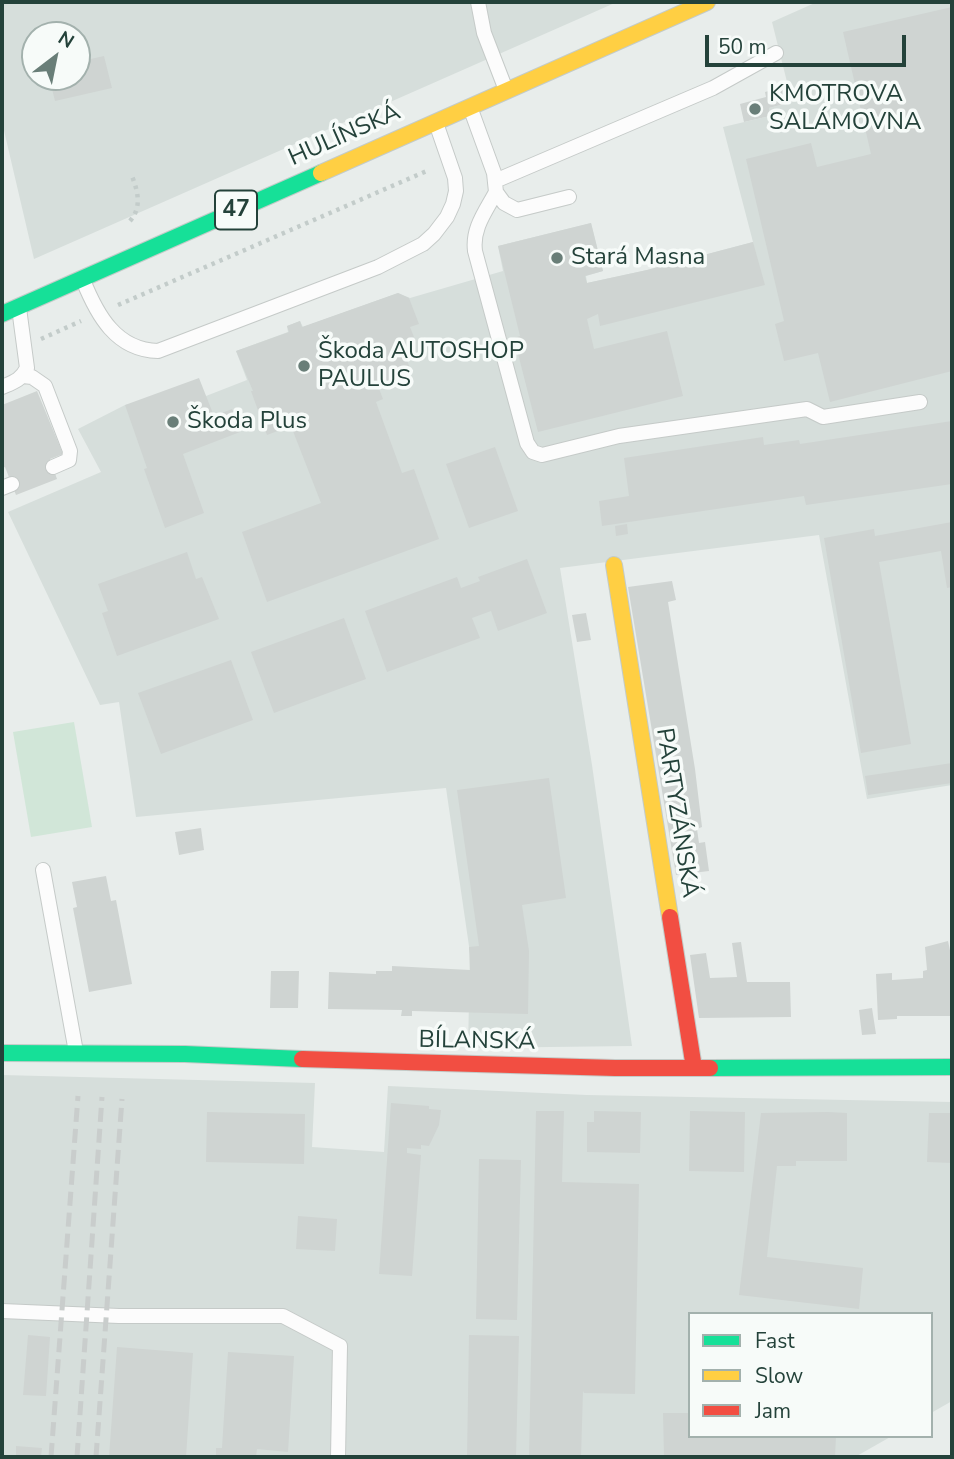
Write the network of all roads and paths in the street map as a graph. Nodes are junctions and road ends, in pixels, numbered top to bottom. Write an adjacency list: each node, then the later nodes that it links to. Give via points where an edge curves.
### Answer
1 (478, 2): 4 (lane, via 484,33)
2 (707, 2): 4 (street, HULÍNSKÁ / 47)
3 (776, 53): 9 (lane, via 713,88)
4 (506, 90): 5 (street, HULÍNSKÁ / 47)
5 (470, 106): 6 (street, HULÍNSKÁ / 47); 9 (lane)
6 (435, 120): 12 (street, HULÍNSKÁ / 47); 15 (lane, via 456,191 440,227 413,251 158,351 125,342)
7 (429, 170): 15 (path)
8 (132, 176): 11 (path, via 138,206)
9 (496, 187): 10 (lane, via 504,203 517,210); 19 (lane, via 477,227 475,251 533,452 542,455 619,436 807,409 823,417)
10 (569, 197)
11 (124, 227)
12 (83, 278): 13 (street, HULÍNSKÁ / 47); 15 (lane)
13 (19, 306): 14 (street, HULÍNSKÁ / 47); 16 (lane)
14 (2, 314)
15 (98, 314): 16 (path)
16 (24, 346): 17 (lane, via 27,368)
17 (23, 376): 18 (lane); 20 (lane, via 45,386 70,451 69,460)
18 (2, 387)
19 (920, 402)
20 (53, 467)
21 (614, 565): 26 (street, PARTYZÁNSKÁ)
22 (43, 870): 24 (lane)
23 (2, 1053): 24 (street, BÍLANSKÁ)
24 (76, 1053): 26 (street, BÍLANSKÁ)
25 (952, 1067): 26 (street, BÍLANSKÁ)
26 (694, 1068)
27 (2, 1311): 28 (lane, via 283,1316 340,1346)
28 (338, 1457)

